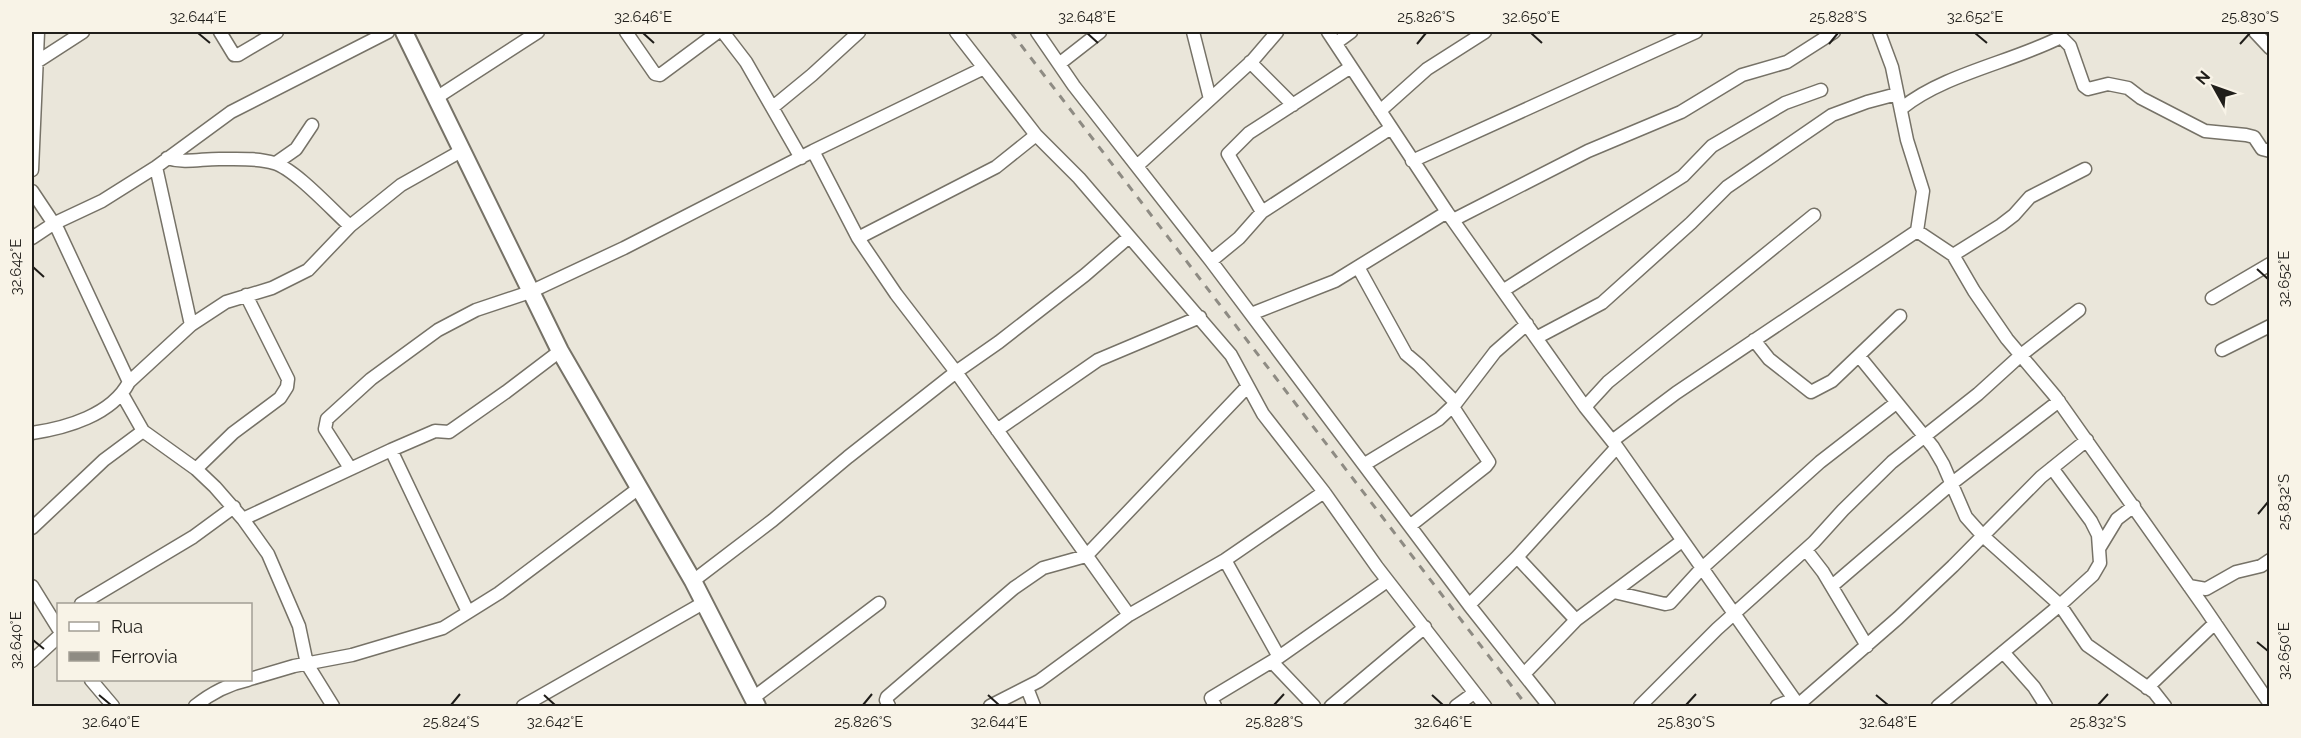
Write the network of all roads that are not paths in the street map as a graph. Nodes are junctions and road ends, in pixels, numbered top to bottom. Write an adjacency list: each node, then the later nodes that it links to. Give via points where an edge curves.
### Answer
1 (38, 32): 29 (street)
2 (83, 32): 29 (street)
3 (220, 32): 4 (street, via 234,55)
4 (277, 32)
5 (388, 32): 47 (street, via 231,112)
6 (404, 32): 35 (street)
7 (538, 32): 25 (street)
8 (626, 32): 9 (street, via 655,74 660,75)
9 (718, 32)
10 (723, 32): 38 (street)
11 (859, 32): 38 (street)
12 (956, 32): 32 (street)
13 (1037, 32): 30 (street)
14 (1100, 32): 30 (street)
15 (1194, 32): 36 (street)
16 (1277, 32): 28 (street)
17 (1328, 32): 26 (street)
18 (1351, 32): 26 (street)
19 (1485, 32): 40 (street, via 1427,69)
20 (1695, 32): 49 (street)
21 (1834, 32): 58 (street, via 1787,62 1742,75 1681,112 1588,150)
22 (1879, 32): 34 (street)
23 (2255, 32): 27 (street)
24 (2061, 34): 39 (street, via 2032,51 1933,88); 46 (street, via 2070,46 2084,86 2108,84 2128,88 2205,131 2254,137 2262,149)
25 (524, 35): 35 (street)
26 (1336, 43): 31 (street)
27 (2270, 48)
28 (1250, 62): 36 (street); 37 (street)
29 (34, 64): 54 (street)
30 (1059, 64): 51 (street)
31 (1350, 67): 37 (street); 40 (street)
32 (984, 68): 43 (street); 45 (street)
33 (1821, 90): 69 (street, via 1785,103 1712,146 1683,176)
34 (1897, 94): 39 (street); 80 (street, via 1832,115 1727,187 1602,303)
35 (436, 98): 44 (street)
36 (1210, 99): 51 (street)
37 (1293, 105): 56 (street, via 1249,133 1228,154)
38 (772, 107): 48 (street)
39 (1902, 108): 61 (street, via 1907,140 1923,191)
40 (1380, 111): 42 (street)
41 (312, 125): 50 (street, via 296,149)
42 (1391, 128): 49 (street); 56 (street)
43 (1036, 135): 62 (street); 64 (street, via 996,167)
44 (463, 150): 60 (street, via 400,185); 70 (street)
45 (813, 151): 48 (street); 64 (street)
46 (2270, 152)
47 (167, 158): 50 (street, via 184,162 210,158); 52 (street)
48 (801, 158): 70 (street)
49 (1413, 161): 58 (street)
50 (276, 163): 60 (street)
51 (1137, 166): 66 (street)
52 (156, 167): 59 (street, via 102,201); 78 (street)
53 (2085, 169): 65 (street, via 2030,197 2001,225)
54 (32, 170)
55 (32, 191): 59 (street)
56 (1262, 212): 66 (street)
57 (1814, 215): 93 (street, via 1608,382)
58 (1450, 216): 68 (street); 69 (street)
59 (53, 224): 63 (street); 87 (street)
60 (350, 226): 71 (street, via 308,270)
61 (1917, 231): 65 (street); 81 (street)
62 (1129, 237): 76 (street); 86 (street, via 1085,276)
63 (32, 238)
64 (858, 238): 86 (street)
65 (1953, 255): 84 (street)
66 (1211, 261): 74 (street)
67 (2270, 264): 72 (street)
68 (1358, 267): 74 (street, via 1335,281); 92 (street, via 1406,354)
69 (1504, 290): 77 (street)
70 (530, 292): 83 (street); 102 (street, via 476,310 438,330 371,379 327,419 325,429)
71 (246, 296): 78 (street, via 226,302); 104 (street, via 288,379 287,387 280,398 233,433)
72 (2212, 298)
73 (2079, 310): 84 (street)
74 (1251, 314): 101 (street)
75 (1900, 316): 85 (street)
76 (1200, 317): 88 (street, via 1231,355); 94 (street, via 1098,360)
77 (1527, 324): 80 (street); 92 (street, via 1496,352)
78 (191, 325): 87 (street)
79 (2270, 326): 82 (street)
80 (1536, 338): 93 (street)
81 (1754, 340): 85 (street, via 1768,359 1811,392 1832,381); 99 (street, via 1676,393)
82 (2222, 350)
83 (560, 351): 100 (street, via 449,432 435,432); 106 (street)
84 (2021, 355): 90 (street); 97 (street)
85 (1859, 356): 91 (street)
86 (956, 372): 94 (street); 122 (street)
87 (129, 382): 89 (street)
88 (1247, 387): 107 (street, via 1263,414); 117 (street)
89 (122, 394): 95 (street); 96 (street, via 78,423)
90 (2059, 401): 98 (street); 105 (street)
91 (1896, 403): 97 (street); 121 (street, via 1820,462)
92 (1454, 405): 101 (street, via 1440,419); 111 (street, via 1489,462)
93 (1585, 408): 99 (street)
94 (997, 430): 117 (street)
95 (143, 431): 104 (street); 112 (street, via 104,460)
96 (32, 433)
97 (1924, 436): 105 (street); 116 (street, via 1892,462)
98 (2087, 440): 103 (street); 108 (street)
99 (1614, 444): 114 (street); 118 (street)
100 (391, 450): 102 (street); 135 (street)
101 (1365, 464): 111 (street)
102 (350, 468): 110 (street)
103 (2052, 468): 113 (street); 115 (street, via 2091,521)
104 (196, 469): 109 (street)
105 (1951, 484): 113 (street, via 1961,510); 125 (street)
106 (639, 488): 122 (street); 135 (street, via 499,594)
107 (1324, 492): 119 (street); 123 (street)
108 (2134, 506): 115 (street, via 2117,519); 126 (street)
109 (234, 507): 110 (street); 130 (street, via 193,537)
110 (243, 519): 147 (street, via 280,579 299,626)
111 (1411, 525): 132 (street)
112 (32, 528)
113 (1983, 536): 133 (street); 143 (street)
114 (1682, 541): 121 (street); 128 (street)
115 (2100, 547): 133 (street, via 2100,563 2093,575)
116 (1806, 550): 125 (street); 137 (street)
117 (1086, 556): 136 (street); 162 (street, via 1043,568 1014,588 887,697)
118 (1517, 557): 132 (street); 138 (street)
119 (1225, 560): 136 (street); 145 (street)
120 (2270, 560): 127 (street)
121 (1701, 569): 128 (street, via 1670,603); 137 (street)
122 (693, 580): 129 (street)
123 (1388, 580): 141 (street); 145 (street)
124 (32, 586): 139 (street)
125 (1832, 586): 143 (street)
126 (2189, 586): 127 (street); 134 (street)
127 (2206, 588): 134 (street)
128 (1614, 592): 138 (street)
129 (705, 602): 155 (street); 161 (street)
130 (83, 603)
131 (879, 603): 155 (street)
132 (1469, 605): 148 (street)
133 (2060, 605): 144 (street); 153 (street, via 2087,645)
134 (2204, 607): 140 (street)
135 (468, 612): 147 (street, via 443,628)
136 (1129, 615): 152 (street)
137 (1733, 615): 156 (street); 171 (street)
138 (1576, 620): 148 (street)
139 (57, 622)
140 (2215, 623): 153 (street); 157 (street)
141 (1425, 627): 154 (street); 167 (street)
142 (57, 638): 146 (street)
143 (1867, 646): 156 (street)
144 (2003, 652): 173 (street); 174 (street)
145 (1276, 659): 165 (street, via 1211,698); 166 (street)
146 (32, 661)
147 (307, 664): 149 (street); 160 (street)
148 (1524, 674): 170 (street)
149 (252, 678)
150 (92, 681): 158 (street)
151 (244, 681): 159 (street)
152 (1027, 688): 163 (street); 164 (street)
153 (2147, 688): 175 (street)
154 (1474, 693): 168 (street); 169 (street)
155 (755, 702)
156 (1797, 704): 172 (street)
157 (2270, 704)
158 (113, 706)
159 (195, 706)
160 (333, 706)
161 (523, 706)
162 (889, 706)
163 (990, 706)
164 (1034, 706)
165 (1215, 706)
166 (1314, 706)
167 (1331, 706)
168 (1456, 706)
169 (1485, 706)
170 (1549, 706)
171 (1640, 706)
172 (1777, 706)
173 (1938, 706)
174 (2046, 706)
175 (2165, 706)

